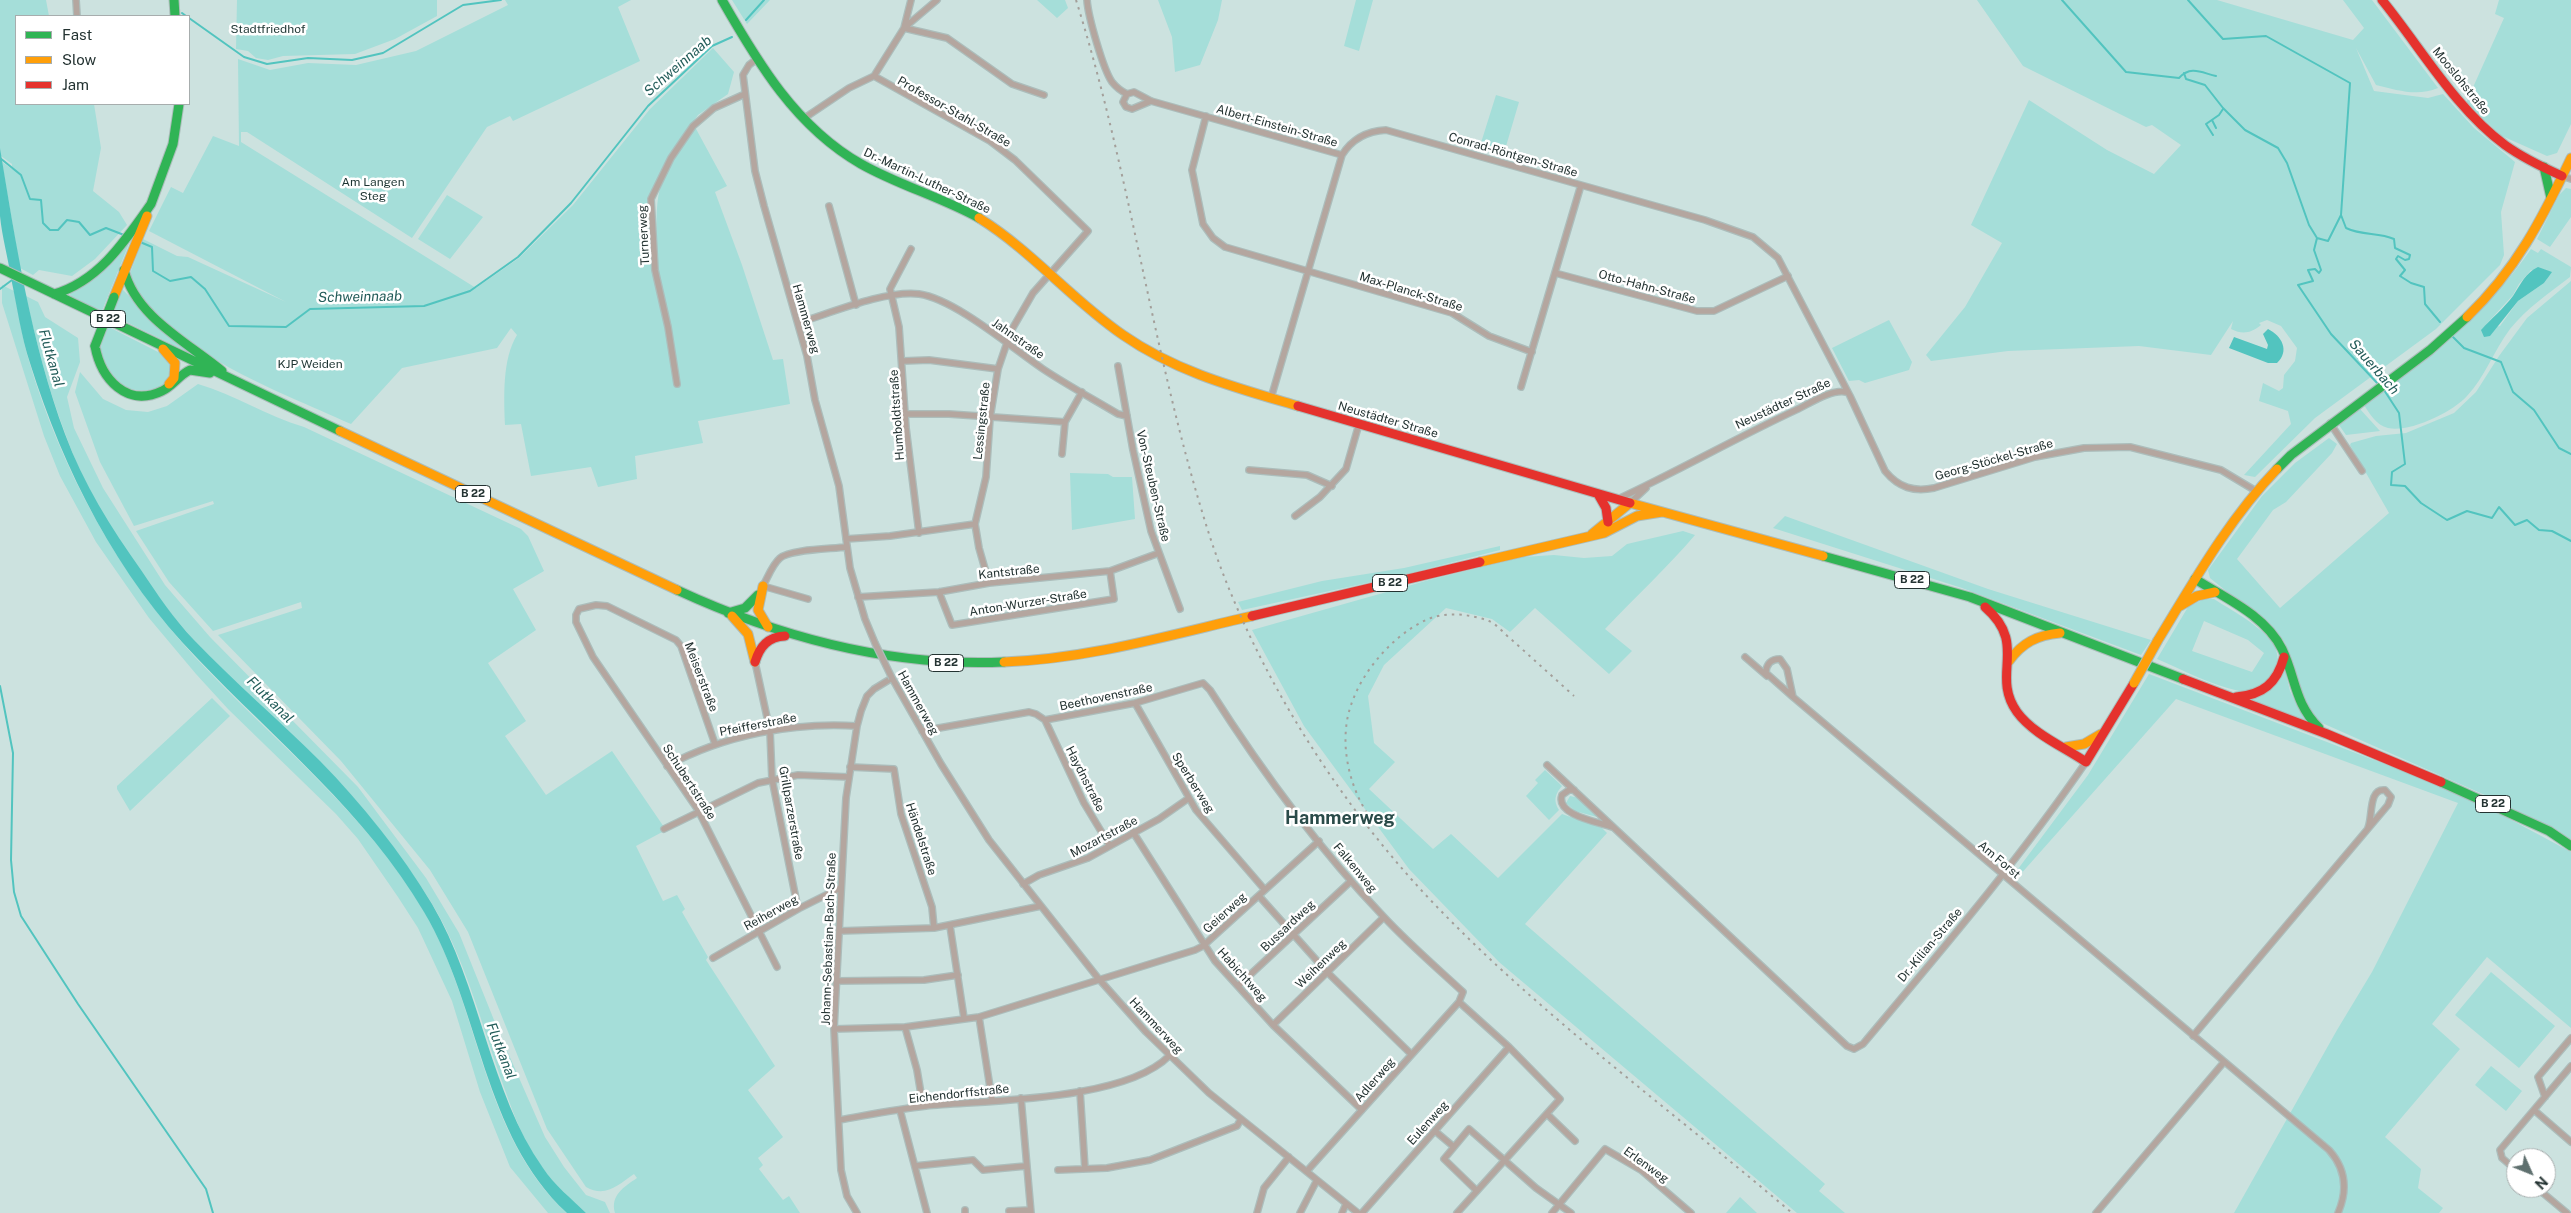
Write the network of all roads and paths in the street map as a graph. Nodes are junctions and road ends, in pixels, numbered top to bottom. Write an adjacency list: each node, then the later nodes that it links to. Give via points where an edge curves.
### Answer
1 (76, 0): 8 (street)
2 (174, 0): 9 (main road)
3 (722, 0): 11 (main road, Dr.-Martin-Luther-Straße)
4 (911, 0): 10 (street)
5 (937, 0): 10 (street)
6 (1087, 0): 14 (street, via 1088,13 1108,74)
7 (2382, 0): 22 (main road, Mooslohstraße, via 2464,108 2493,135)
8 (77, 15)
9 (175, 15)
10 (904, 28): 12 (street); 15 (street, via 947,38 1012,84)
11 (758, 58): 13 (street, Hammerweg, via 743,75); 19 (main road, Dr.-Martin-Luther-Straße)
12 (874, 76): 19 (street, via 849,88); 33 (street, Professor-Stahl-Straße, via 990,141 1088,229 1088,234)
13 (745, 94): 38 (street, Hammerweg, via 756,171); 47 (street, Turnerweg, via 714,108 694,126 671,158 652,199 655,270)
14 (1127, 94): 16 (street, Albert-Einstein-Straße, via 1134,92); 16 (street, via 1123,102 1129,109)
15 (1044, 95)
16 (1151, 101): 18 (street, Albert-Einstein-Straße)
17 (179, 105): 27 (main road, via 173,144)
18 (1206, 116): 20 (street, Albert-Einstein-Straße); 31 (street, Albert-Einstein-Straße, via 1192,170 1203,224 1225,247)
19 (803, 119): 33 (main road, Dr.-Martin-Luther-Straße, via 814,132 860,164 994,227)
20 (1342, 156): 24 (street, Conrad-Röntgen-Straße, via 1362,135 1376,130 1393,130); 31 (street, Conrad-Röntgen-Straße)
21 (2571, 158): 23 (main road, Dr.-Kilian-Straße)
22 (2544, 167): 23 (main road, Mooslohstraße); 25 (main road)
23 (2567, 177): 25 (main road, Dr.-Kilian-Straße)
24 (1580, 185): 32 (street); 34 (street, Conrad-Röntgen-Straße, via 1744,233 1766,246 1778,258)
25 (2551, 198): 57 (main road, Dr.-Kilian-Straße, via 2514,264 2484,300 2452,331)
26 (829, 206): 37 (street)
27 (141, 223): 30 (main road); 35 (main road, via 105,262 73,289)
28 (911, 249): 36 (street, via 890,289)
29 (0, 268): 35 (main road, B 22)
30 (124, 270): 46 (main road, B 22, via 129,289 144,306); 49 (main road, bridge, via 95,346 98,365 116,388 135,396)
31 (1308, 271): 41 (street, Max-Planck-Straße, via 1452,313 1489,336); 52 (street, Conrad-Röntgen-Straße)
32 (1555, 273): 34 (street, Otto-Hahn-Straße, via 1697,311 1714,311); 41 (street)
33 (1051, 274): 40 (street, Lessingstraße, via 1033,293); 42 (main road, Dr.-Martin-Luther-Straße, via 1109,326)
34 (1788, 276): 51 (street, Conrad-Röntgen-Straße)
35 (54, 294): 39 (main road, B 22)
36 (893, 296): 37 (street, Jahnstraße); 40 (street, Jahnstraße, via 925,296 963,313); 43 (street, Humboldtstraße)
37 (856, 305): 38 (street, Jahnstraße)
38 (798, 323): 74 (street, Hammerweg, via 839,486)
39 (150, 339): 46 (main road, B 22); 49 (main road, via 175,363 174,378)
40 (1006, 342): 45 (street, Lessingstraße); 50 (street, Jahnstraße)
41 (1532, 352): 48 (street)
42 (1154, 356): 52 (main road, Neustädter Straße, via 1213,381)
43 (903, 362): 45 (street, via 929,360); 53 (street, Humboldtstraße)
44 (1118, 366): 54 (street, Von-Steuben-Straße)
45 (998, 369): 55 (street, Lessingstraße)
46 (229, 378): 49 (main road, via 194,369); 88 (main road, B 22)
47 (677, 384)
48 (1521, 386)
49 (164, 390)
50 (1082, 392): 54 (street, Jahnstraße); 56 (street)
51 (1846, 392): 62 (street, Neustädter Straße, via 1821,398); 64 (street, Georg-Stöckel-Straße, via 1885,471 1898,484 1912,490 1934,488 2052,453 2084,448 2130,447 2221,470)
52 (1271, 398): 58 (main road, Neustädter Straße)
53 (906, 414): 55 (street); 72 (street, Humboldtstraße)
54 (1127, 416): 76 (street, Von-Steuben-Straße)
55 (990, 418): 56 (street); 71 (street, Lessingstraße, via 986,477)
56 (1065, 422): 59 (street)
57 (2330, 423): 61 (street); 64 (main road, Dr.-Kilian-Straße, via 2291,455)
58 (1359, 424): 63 (street, via 1346,469); 65 (main road, Neustädter Straße)
59 (1062, 454)
60 (1249, 470): 63 (street, via 1306,475)
61 (2362, 471)
62 (1651, 484): 66 (street, Neustädter Straße); 67 (street, Neustädter Straße)
63 (1332, 486): 69 (street)
64 (2256, 491): 78 (main road, Dr.-Kilian-Straße, via 2229,524)
65 (1598, 494): 66 (main road, Neustädter Straße); 70 (main road, via 1606,508)
66 (1618, 499): 67 (main road, Neustädter Straße)
67 (1630, 502): 68 (main road, B 22); 70 (main road, B 22)
68 (1662, 512): 73 (main road, B 22, via 1637,516 1604,533); 84 (main road, B 22)
69 (1295, 516)
70 (1608, 522): 73 (main road, B 22)
71 (976, 524): 72 (street); 79 (street, Lessingstraße)
72 (919, 533): 74 (street)
73 (1590, 535): 92 (main road, B 22, via 1118,647 1032,660 946,663 892,658)
74 (846, 539): 75 (street, Hammerweg)
75 (846, 547): 80 (street, via 782,556); 83 (street, Hammerweg)
76 (1159, 553): 77 (street, Kantstraße); 87 (street, Von-Steuben-Straße)
77 (1110, 571): 79 (street, Kantstraße); 81 (street, Anton-Wurzer-Straße, via 1114,599 952,625)
78 (2195, 578): 82 (main road); 86 (main road, Dr.-Kilian-Straße)
79 (989, 583): 81 (street, Kantstraße)
80 (763, 586): 85 (street); 88 (main road, via 753,603); 90 (main road, via 758,610 765,625)
81 (939, 592): 83 (street, Kantstraße)
82 (2215, 592): 86 (main road, via 2197,596); 94 (main road, via 2269,630)
83 (858, 597): 98 (street, Hammerweg, bridge)
84 (1970, 597): 91 (main road, B 22); 96 (main road, via 1994,612 2002,623 2010,645)
85 (808, 599)
86 (2178, 607): 107 (main road, Dr.-Kilian-Straße, bridge)
87 (1180, 609)
88 (728, 613): 90 (main road, B 22); 95 (main road, via 748,634)
89 (576, 615): 109 (street, Meiserstraße, via 582,607 607,606 676,640 681,646); 113 (street, Schubertstraße, via 581,633 602,672)
90 (773, 630): 92 (main road, B 22)
91 (2065, 633): 96 (main road, via 2036,636 2016,649); 101 (main road, B 22)
92 (791, 636): 95 (main road, via 769,639 758,651)
93 (1745, 656): 97 (street, Am Forst)
94 (2284, 657): 101 (main road, via 2281,670 2267,689); 108 (main road, via 2302,712)
95 (755, 662): 105 (street, Grillparzerstraße)
96 (2007, 663): 110 (main road, via 2005,682 2018,712 2026,721)
97 (1769, 677): 100 (street, Am Forst); 100 (street, via 1766,672 1768,664 1776,659 1783,662)
98 (892, 678): 104 (street, Johann-Sebastian-Bach-Straße, via 867,696); 106 (street, Hammerweg)
99 (1206, 686): 102 (street, Beethovenstraße, via 1198,684); 124 (street, Falkenweg, via 1270,780)
100 (1793, 697): 127 (street, Am Forst)
101 (2232, 697): 108 (main road, B 22)
102 (1135, 703): 103 (street, Beethovenstraße); 118 (street, Sperberweg)
103 (1045, 720): 106 (street, Beethovenstraße, via 1029,712); 125 (street, Haydnstraße, via 1084,803)
104 (856, 726): 105 (street, Pfeifferstraße, via 823,724); 114 (street, Johann-Sebastian-Bach-Straße)
105 (770, 731): 109 (street, Pfeifferstraße); 116 (street, Grillparzerstraße)
106 (922, 731): 129 (street, Hammerweg, via 967,807)
107 (2106, 731): 110 (main road, via 2084,744); 111 (main road, Dr.-Kilian-Straße)
108 (2327, 734): 126 (main road, B 22, via 2496,805 2549,831)
109 (715, 744): 113 (street, Pfeifferstraße)
110 (2066, 747): 111 (main road)
111 (2086, 762): 127 (street, Dr.-Kilian-Straße)
112 (1547, 764): 117 (street, Dr.-Kilian-Straße)
113 (667, 766): 119 (street, Schubertstraße)
114 (850, 768): 115 (street, Johann-Sebastian-Bach-Straße); 137 (street, Händelstraße, via 894,769 901,814 932,907)
115 (849, 777): 116 (street, via 815,774); 130 (street, Johann-Sebastian-Bach-Straße)
116 (772, 779): 119 (street); 134 (street, Grillparzerstraße)
117 (1574, 790): 120 (street, Dr.-Kilian-Straße); 120 (street, Dr.-Kilian-Straße, via 1566,791 1561,798 1567,811)
118 (1189, 798): 123 (street, Mozartstraße); 131 (street, Sperberweg)
119 (698, 810): 122 (street); 138 (street, Schubertstraße)
120 (1615, 828): 127 (street, Dr.-Kilian-Straße, via 1854,1049 1863,1044)
121 (2368, 828): 121 (street, via 2391,802 2389,792 2378,790 2374,794); 155 (street)
122 (664, 829)
123 (1133, 832): 125 (street, Mozartstraße); 141 (street, Habichtweg)
124 (1319, 841): 128 (street, Falkenweg); 131 (street, Geierweg)
125 (1110, 846): 129 (street, Mozartstraße, via 1078,863 1039,875)
126 (2571, 846)
127 (2003, 876): 155 (street, Am Forst)
128 (1351, 881): 135 (street, Falkenweg); 140 (street, Bussardweg)
129 (1023, 884): 133 (street, Hammerweg)
130 (840, 888): 134 (street, Reiherweg); 139 (street, Johann-Sebastian-Bach-Straße)
131 (1265, 890): 132 (street, Geierweg)
132 (1259, 896): 140 (street); 141 (street, Geierweg)
133 (1041, 906): 136 (street); 146 (street, Hammerweg)
134 (798, 909): 138 (street, Reiherweg)
135 (1384, 917): 144 (street, Weihenweg); 149 (street, Falkenweg, via 1463,992)
136 (950, 926): 137 (street); 145 (street)
137 (934, 928): 139 (street)
138 (759, 931): 142 (street, Reiherweg); 143 (street, Schubertstraße)
139 (839, 931): 147 (street, Johann-Sebastian-Bach-Straße)
140 (1294, 936): 144 (street); 148 (street, Bussardweg)
141 (1204, 946): 146 (street, Geierweg); 148 (street, Habichtweg)
142 (713, 958)
143 (777, 967)
144 (1327, 972): 152 (street, Weihenweg); 158 (street)
145 (958, 975): 147 (street, via 924,980); 151 (street)
146 (1098, 978): 150 (street, Geierweg); 159 (street, Hammerweg)
147 (837, 981): 154 (street, Johann-Sebastian-Bach-Straße)
148 (1238, 986): 152 (street, Habichtweg)
149 (1459, 1002): 157 (street); 158 (street, Adlerweg)
150 (980, 1016): 151 (street, Geierweg); 165 (street)
151 (964, 1018): 153 (street, Geierweg)
152 (1273, 1025): 168 (street, Habichtweg)
153 (904, 1027): 154 (street, Geierweg); 166 (street, via 917,1070)
154 (834, 1029): 172 (street, Johann-Sebastian-Bach-Straße)
155 (2193, 1036): 160 (street, Am Forst)
156 (2571, 1038): 163 (street, via 2538,1077)
157 (1509, 1047): 170 (street, via 1560,1100); 173 (street, Eulenweg)
158 (1411, 1054): 168 (street, Adlerweg)
159 (1169, 1056): 162 (street, Eichendorffstraße, via 1143,1074); 171 (street, Hammerweg)
160 (2224, 1062): 203 (street); 204 (street, Am Forst, via 2329,1150 2339,1164 2344,1182)
161 (2571, 1066): 163 (street)
162 (1080, 1091): 164 (street, Eichendorffstraße); 183 (street)
163 (2545, 1097): 169 (street)
164 (1021, 1098): 165 (street, Eichendorffstraße); 181 (street)
165 (992, 1100): 166 (street, Eichendorffstraße)
166 (923, 1106): 167 (street, Eichendorffstraße)
167 (900, 1110): 172 (street, Eichendorffstraße); 180 (street)
168 (1362, 1110): 184 (street, Adlerweg)
169 (2534, 1110): 175 (street); 179 (street, via 2500,1150)
170 (1547, 1114): 174 (street); 178 (street)
171 (1241, 1119): 177 (street, Hammerweg); 183 (street, via 1237,1126 1150,1160)
172 (839, 1120): 192 (street, Johann-Sebastian-Bach-Straße, via 844,1186)
173 (1435, 1131): 176 (street); 198 (street, Eulenweg)
174 (1575, 1141)
175 (2571, 1142)
176 (1454, 1147): 178 (street, via 1469,1129); 186 (street, via 1444,1159)
177 (1289, 1157): 184 (street, Hammerweg); 194 (street, via 1264,1188)
178 (1504, 1160): 186 (street); 189 (street)
179 (2506, 1161)
180 (915, 1166): 181 (street, via 973,1160 983,1170); 193 (street)
181 (1026, 1166): 190 (street)
182 (1058, 1170): 183 (street)
183 (1085, 1170)
184 (1307, 1171): 185 (street, Hammerweg)
185 (1317, 1180): 188 (street, Hammerweg); 195 (street)
186 (1477, 1191): 199 (street)
187 (2549, 1198): 205 (street)
188 (1346, 1204): 196 (street); 197 (street, Hammerweg)
189 (1558, 1205): 200 (street, Erlenweg); 201 (street); 202 (street, Erlenweg, via 1605,1149 1641,1170)
190 (1031, 1211): 191 (street)
191 (1009, 1212)
192 (856, 1213)
193 (927, 1213)
194 (1257, 1213)
195 (1300, 1213)
196 (1342, 1213)
197 (1358, 1213)
198 (1362, 1213)
199 (1457, 1213)
200 (1552, 1213)
201 (1570, 1213)
202 (1691, 1213)
203 (2096, 1213)
204 (2338, 1213)
205 (2566, 1213)

